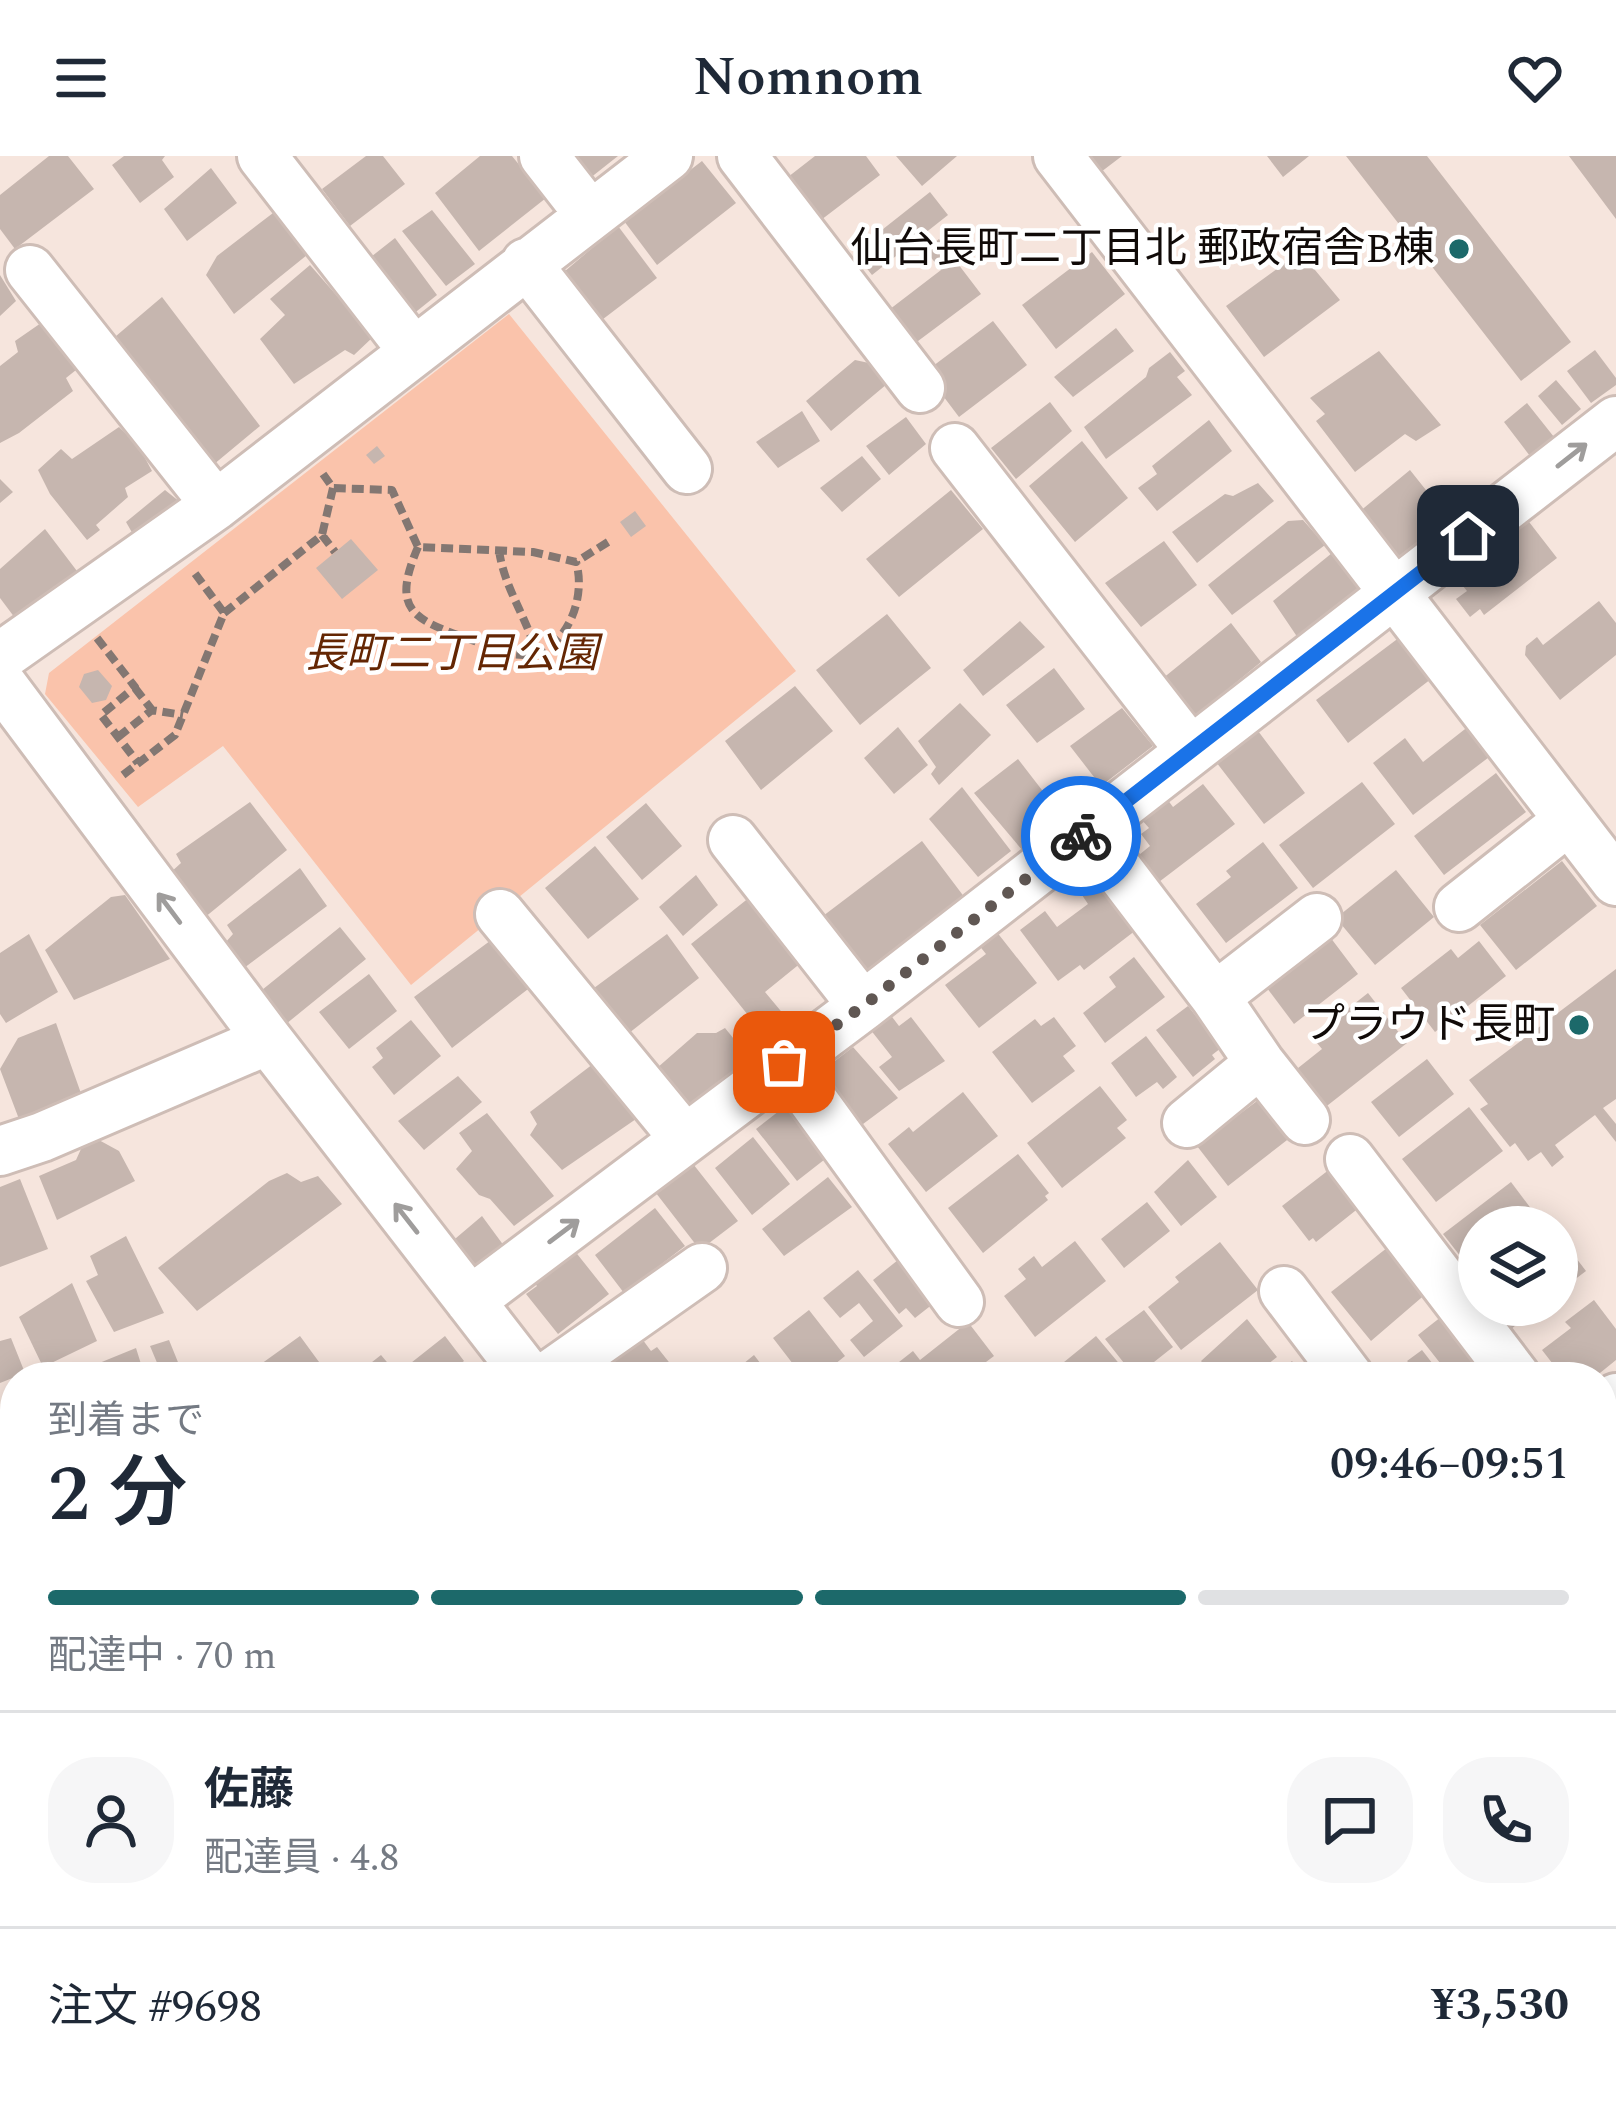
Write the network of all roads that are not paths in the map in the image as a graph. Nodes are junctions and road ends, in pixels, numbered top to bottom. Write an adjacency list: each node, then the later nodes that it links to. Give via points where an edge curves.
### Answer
1 (262, 156): 9 (street)
2 (544, 156): 6 (street)
3 (668, 156): 6 (street)
4 (742, 156): 10 (street)
5 (1058, 156): 15 (street)
6 (590, 215): 7 (street)
7 (526, 262): 9 (street); 13 (street)
8 (30, 270): 14 (street)
9 (414, 352): 14 (street)
10 (920, 388)
11 (1616, 421): 15 (street, one-way to 11)
12 (955, 448): 18 (street)
13 (687, 469)
14 (215, 505): 16 (street)
15 (1394, 593): 18 (street); 19 (street)
16 (0, 657)
17 (0, 682): 28 (street, one-way to 17)
18 (1190, 750): 20 (street)
19 (1569, 820): 22 (street); 23 (street)
20 (1088, 830): 26 (street); 27 (street)
21 (733, 840): 27 (street)
22 (1616, 881)
23 (1459, 907)
24 (500, 914): 33 (street)
25 (1317, 918): 26 (street)
26 (1215, 997): 30 (street)
27 (863, 1006): 29 (street)
28 (268, 1040): 34 (street); 38 (street, one-way to 28)
29 (784, 1062): 33 (street); 39 (street)
30 (1260, 1063): 31 (street); 32 (street)
31 (1305, 1120)
32 (1187, 1123)
33 (685, 1139): 38 (street, one-way to 33)
34 (0, 1151)
35 (1350, 1159): 43 (street)
36 (702, 1268): 41 (street)
37 (1284, 1291): 42 (street)
38 (470, 1301): 40 (street)
39 (959, 1302)
40 (517, 1362)
41 (568, 1362)
42 (1338, 1362)
43 (1505, 1362)

